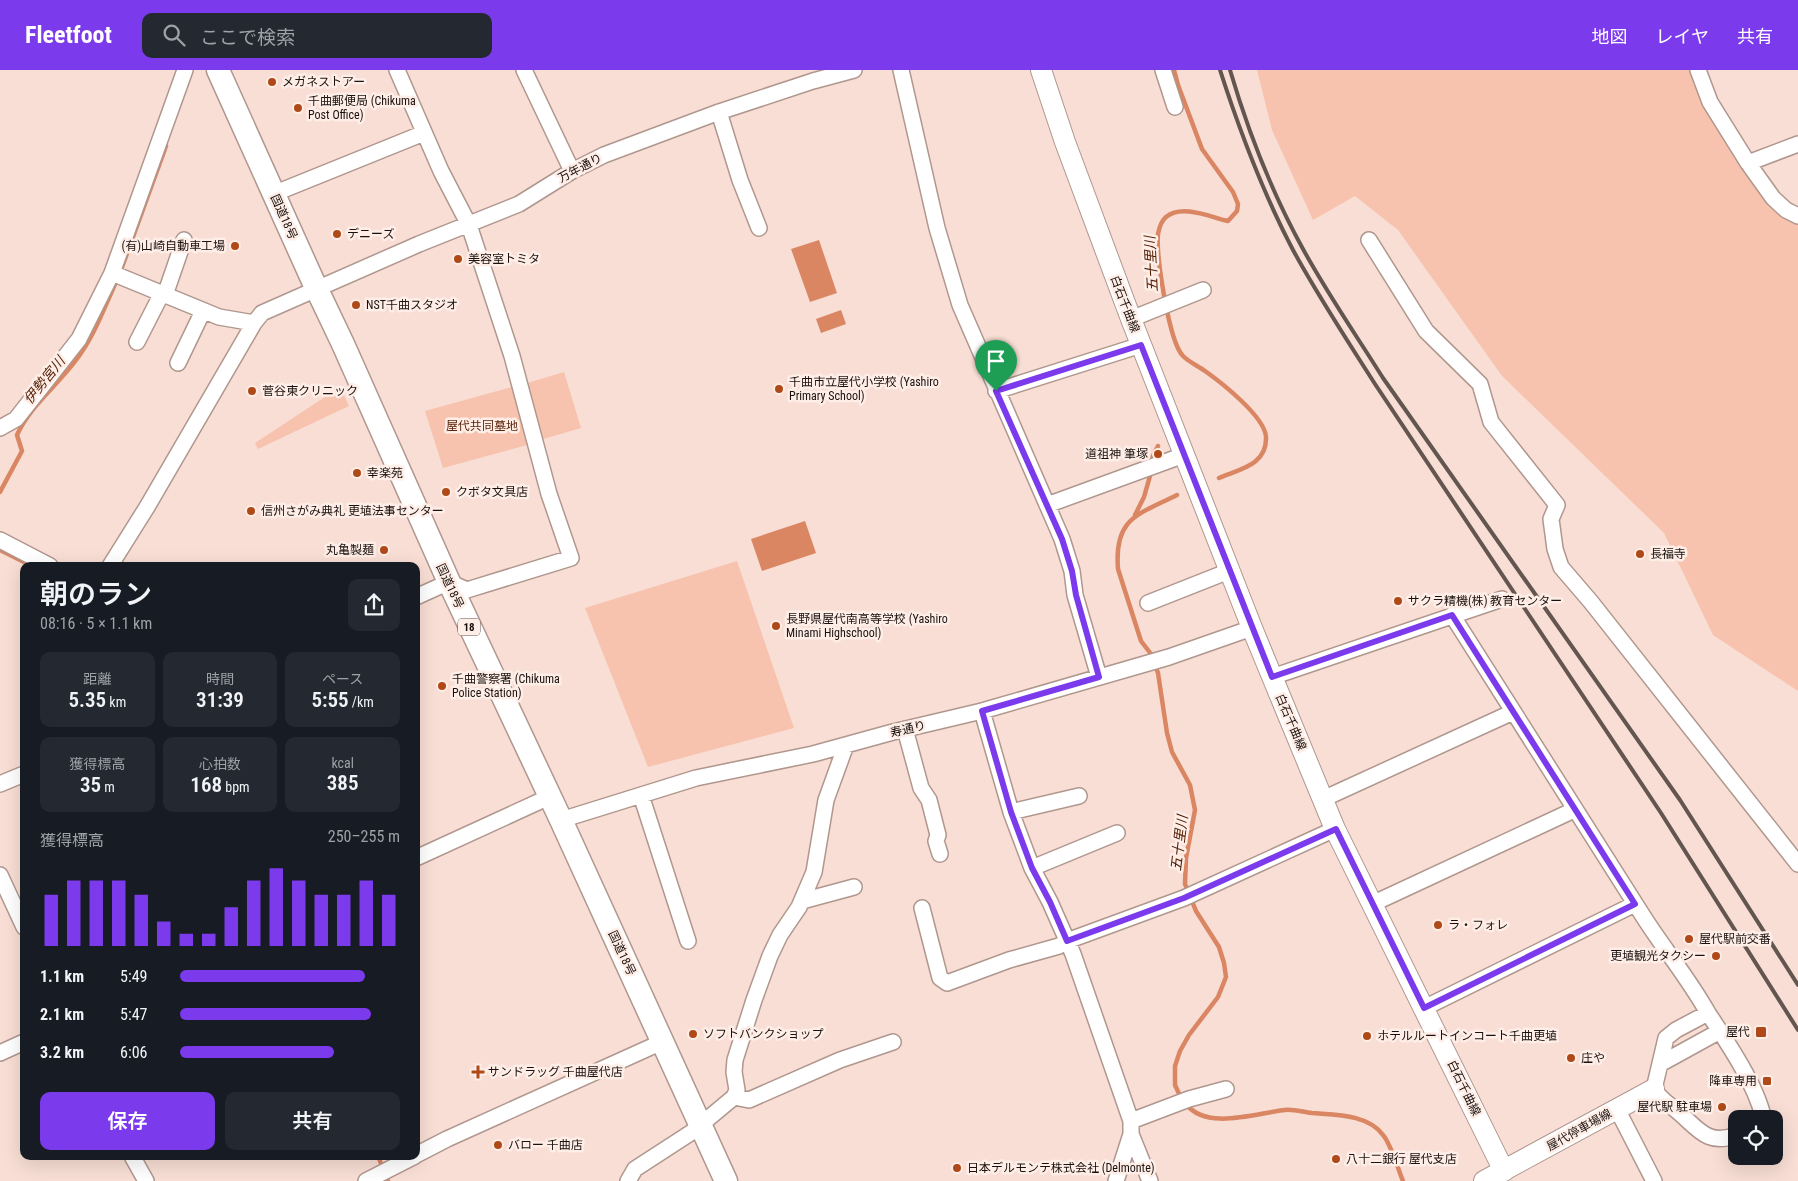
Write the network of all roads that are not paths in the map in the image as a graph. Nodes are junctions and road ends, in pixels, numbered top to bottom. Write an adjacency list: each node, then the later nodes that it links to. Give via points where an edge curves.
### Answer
1 (185, 70): 23 (street)
2 (218, 70): 17 (highway, 国道18号 / 18)
3 (397, 70): 13 (street)
4 (524, 70): 16 (street)
5 (854, 70): 10 (street, 万年通り)
6 (901, 70): 33 (street, via 918,151 960,305)
7 (1041, 70): 28 (main road, 白石千曲線)
8 (1163, 70): 11 (street)
9 (1698, 70): 15 (street, via 1710,102)
10 (810, 75): 12 (street, 万年通り)
11 (1175, 107)
12 (719, 112): 16 (street, 万年通り, via 604,155); 20 (street)
13 (424, 133): 17 (street); 19 (street)
14 (1798, 144): 15 (street)
15 (1748, 163): 18 (street, via 1773,198)
16 (572, 171): 19 (street, 万年通り, via 519,204)
17 (273, 194): 24 (highway, 国道18号 / 18)
18 (1798, 216)
19 (468, 225): 24 (street, 万年通り); 41 (street, via 512,356 549,494 571,558 467,590)
20 (759, 228)
21 (184, 240): 26 (street)
22 (1369, 240): 66 (street, via 1426,331 1480,384 1491,422 1557,505 1551,519 1561,567)
23 (112, 274): 26 (street); 34 (street, via 69,353 16,418)
24 (316, 289): 29 (street, 万年通り, via 262,313); 41 (highway, 国道18号 / 18)
25 (1203, 290): 28 (street)
26 (164, 294): 27 (street); 30 (street)
27 (203, 312): 29 (street); 32 (street)
28 (1131, 319): 31 (main road, 白石千曲線)
29 (254, 323): 39 (street)
30 (137, 342)
31 (1141, 345): 33 (street); 35 (main road, 白石千曲線)
32 (178, 363)
33 (996, 391): 36 (street)
34 (0, 428)
35 (1184, 455): 36 (street); 40 (main road, 白石千曲線)
36 (1047, 505): 47 (street, via 1072,571)
37 (0, 540): 38 (street)
38 (42, 562)
39 (113, 562)
40 (1229, 571): 44 (street); 46 (main road, 白石千曲線)
41 (448, 582): 42 (street); 57 (highway, 国道18号 / 18)
42 (420, 595)
43 (1502, 599): 45 (street)
44 (1148, 603)
45 (1452, 615): 48 (street); 50 (street)
46 (1252, 628): 47 (street, 寿通り); 48 (main road, 白石千曲線)
47 (1099, 677): 49 (street, 寿通り)
48 (1272, 677): 58 (main road, 白石千曲線)
49 (982, 711): 51 (street, 寿通り); 60 (street)
50 (1514, 712): 58 (street); 59 (street)
51 (905, 729): 52 (street, 寿通り); 64 (street, via 921,788 929,800)
52 (846, 745): 55 (street, 寿通り, via 696,778); 70 (street, via 826,800 814,872)
53 (20, 776): 54 (street)
54 (0, 784)
55 (641, 795): 61 (street, 寿通り); 75 (street)
56 (1079, 796): 60 (street)
57 (549, 797): 61 (highway, 国道18号 / 18); 65 (street)
58 (1323, 799): 62 (main road, 白石千曲線)
59 (1574, 810): 71 (street); 72 (street)
60 (1011, 812): 67 (street)
61 (561, 820): 80 (highway, 国道18号 / 18)
62 (1336, 829): 71 (main road, 白石千曲線); 76 (street, via 1190,895)
63 (1117, 833): 67 (street)
64 (940, 854)
65 (420, 856)
66 (1798, 864)
67 (1032, 868): 76 (street)
68 (0, 874): 73 (street)
69 (854, 887): 70 (street)
70 (802, 900): 87 (street, via 780,935 754,1000 735,1060 737,1090)
71 (1372, 904): 77 (main road, 白石千曲線)
72 (1635, 904): 77 (street); 78 (street)
73 (19, 905)
74 (922, 908): 76 (street, via 939,950 940,978 947,983)
75 (688, 941)
76 (1067, 941): 91 (street)
77 (1424, 1008): 96 (main road, 白石千曲線)
78 (1708, 1013): 79 (street); 84 (street, via 1666,1038)
79 (1720, 1031): 84 (street); 89 (street)
80 (662, 1042): 90 (highway, 国道18号 / 18); 93 (street)
81 (893, 1042): 87 (street, via 840,1060 749,1100)
82 (20, 1044): 83 (street)
83 (0, 1053)
84 (1660, 1064): 85 (street)
85 (1654, 1089): 88 (main road, 屋代停車場線); 92 (street, via 1661,1100 1704,1135)
86 (1226, 1090): 91 (street, via 1183,1101)
87 (734, 1097): 90 (street)
88 (1617, 1109): 96 (main road, 屋代停車場線); 104 (street)
89 (1762, 1110)
90 (701, 1125): 98 (street, via 635,1169); 100 (highway, 国道18号 / 18)
91 (1131, 1127): 101 (street); 102 (street)
92 (1728, 1139)
93 (420, 1154)
94 (134, 1160): 99 (street)
95 (410, 1160): 97 (street)
96 (1506, 1176): 103 (main road)
97 (382, 1177)
98 (632, 1178)
99 (146, 1181)
100 (726, 1181)
101 (1116, 1181)
102 (1150, 1181)
103 (1484, 1181)
104 (1654, 1181)

